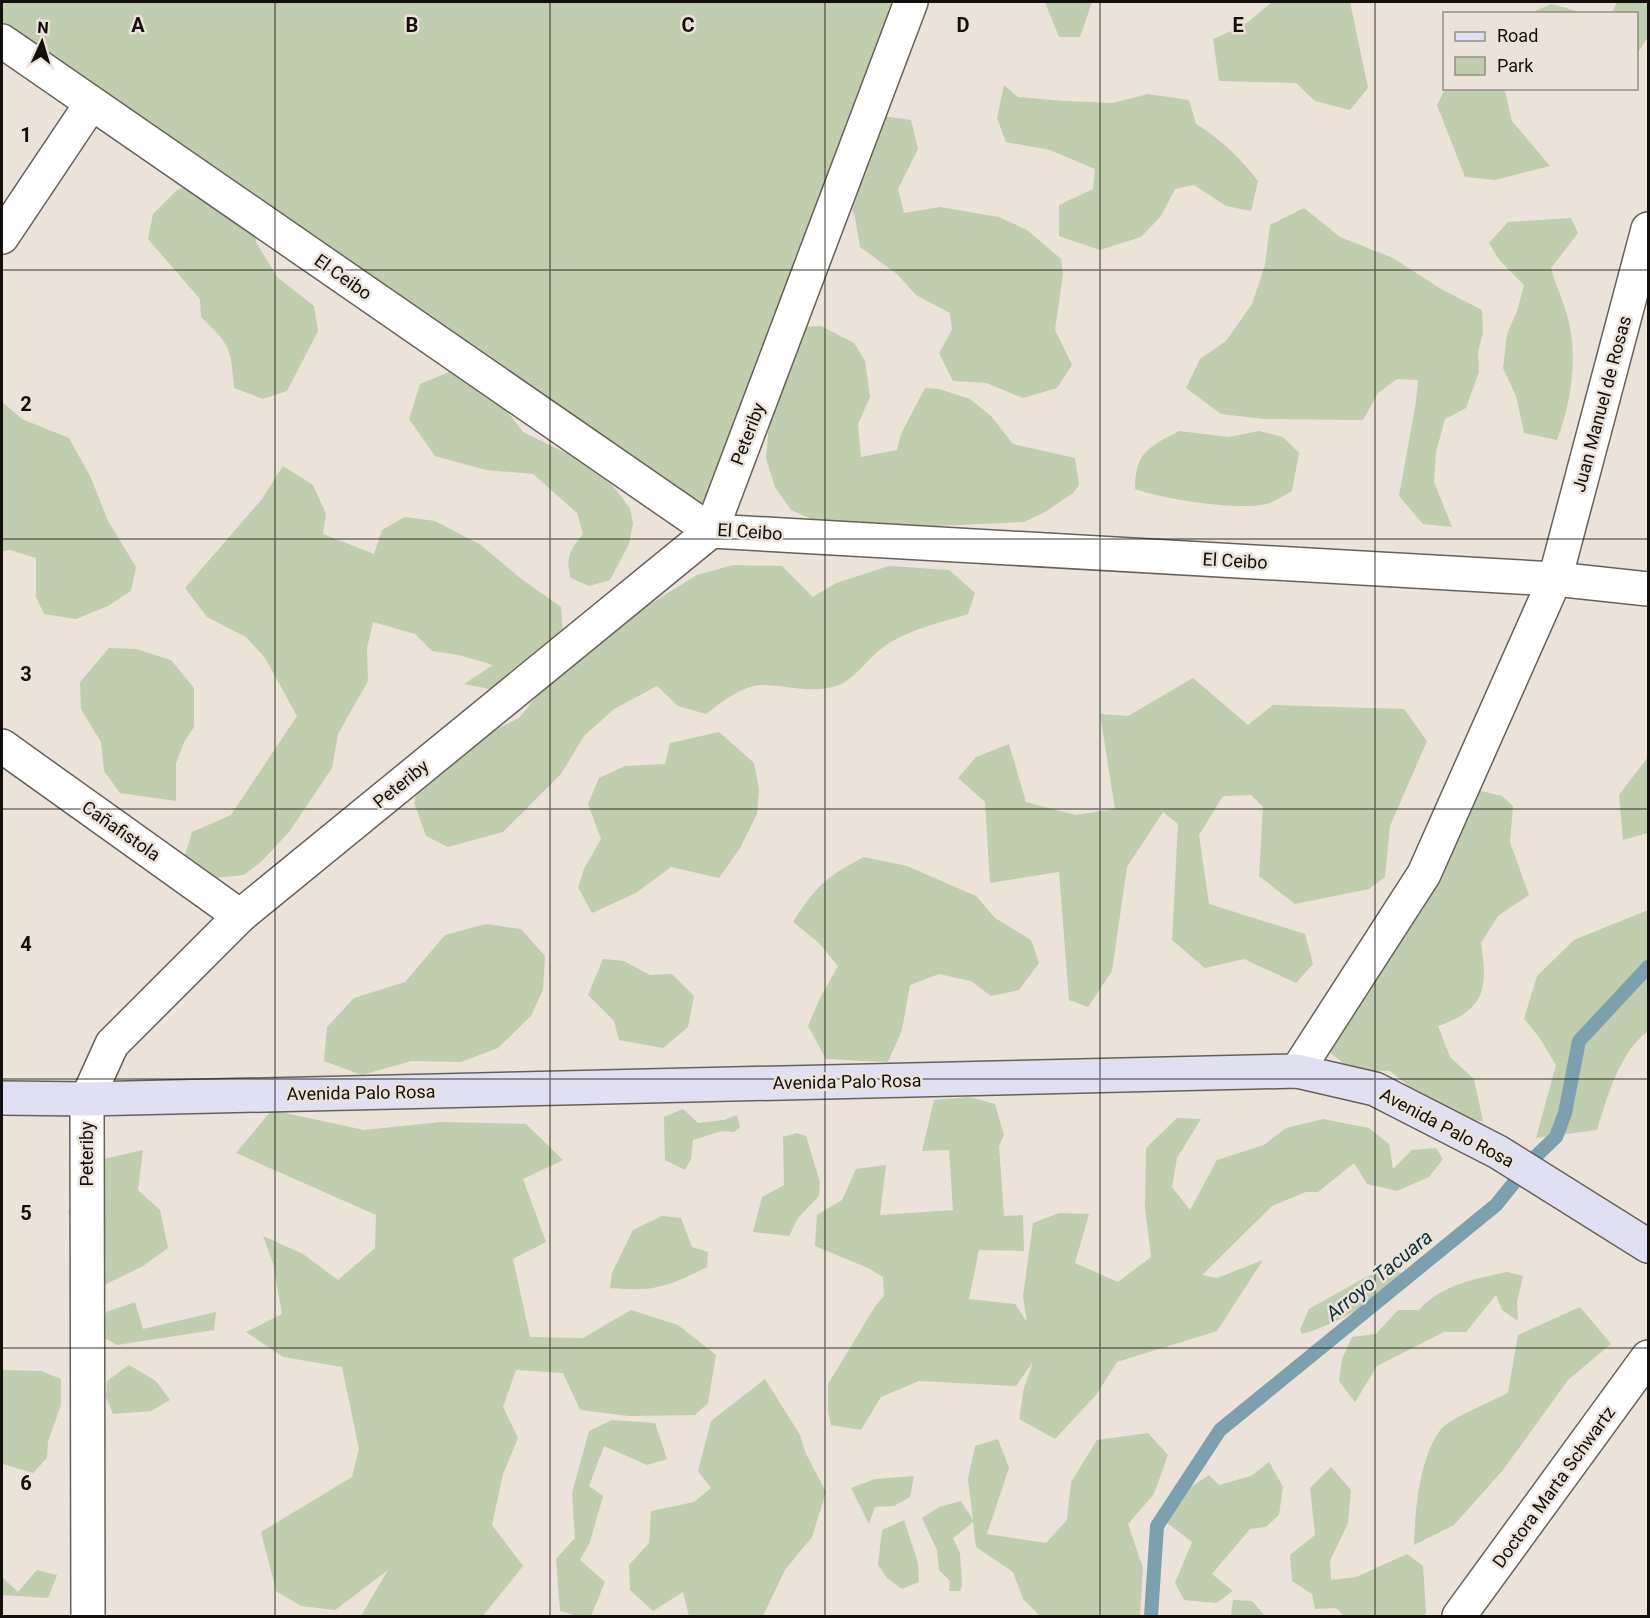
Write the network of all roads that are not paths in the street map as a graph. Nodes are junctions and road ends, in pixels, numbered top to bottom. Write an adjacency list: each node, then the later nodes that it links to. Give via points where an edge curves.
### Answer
1 (911, 2): 6 (street, Peteriby)
2 (2, 41): 3 (street, El Ceibo)
3 (91, 104): 5 (street); 6 (street, El Ceibo)
4 (1648, 229): 7 (street, Juan Manuel de Rosas)
5 (2, 237)
6 (711, 531): 7 (street, El Ceibo); 10 (street, Peteriby)
7 (1555, 579): 8 (street, El Ceibo); 11 (street, Juan Manuel de Rosas, via 1424,874)
8 (1648, 589)
9 (2, 746): 10 (street, Cañafistola)
10 (240, 916): 13 (street, Peteriby, via 112,1044)
11 (1298, 1071): 13 (main road, Avenida Palo Rosa); 14 (main road, Avenida Palo Rosa, via 1376,1089 1498,1152)
12 (2, 1098): 13 (main road, Avenida Palo Rosa)
13 (87, 1099): 16 (street, Peteriby)
14 (1648, 1246)
15 (1648, 1357): 17 (street, Doctora Marta Schwartz)
16 (88, 1617)
17 (1459, 1617)

